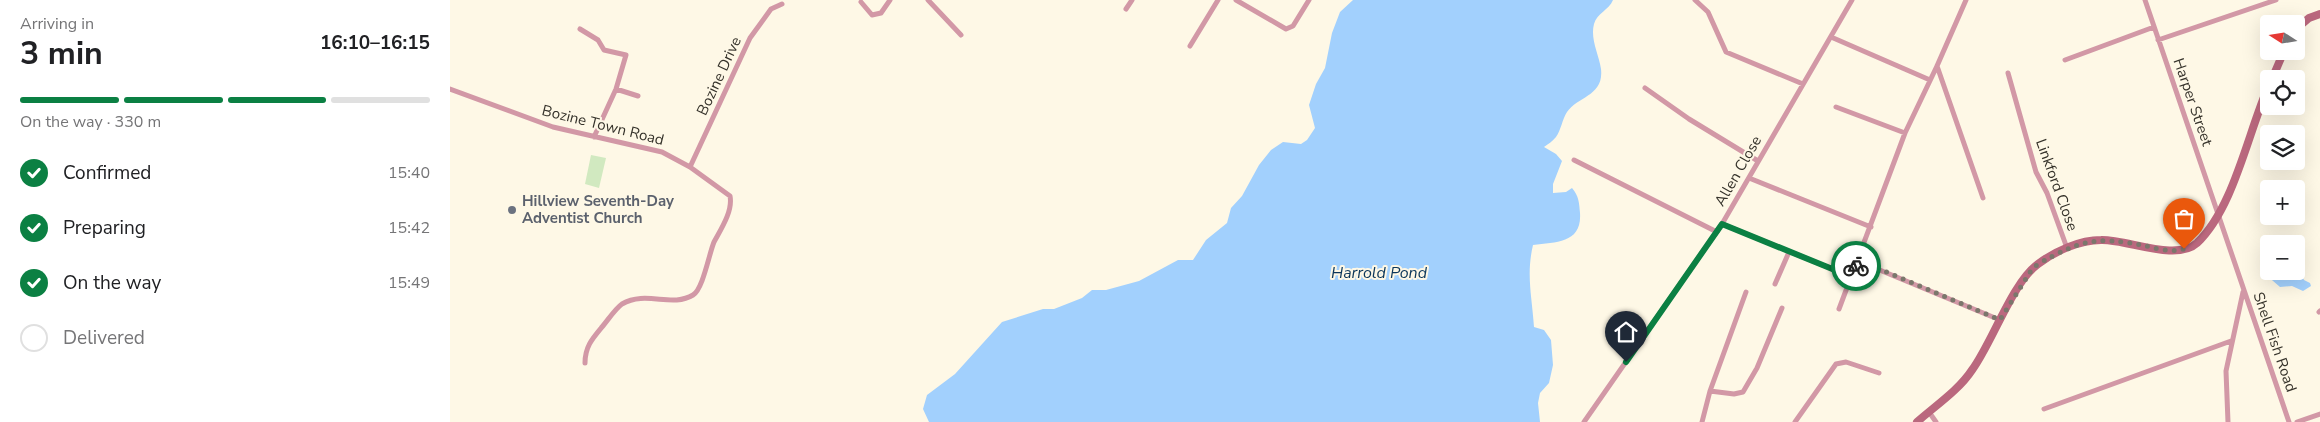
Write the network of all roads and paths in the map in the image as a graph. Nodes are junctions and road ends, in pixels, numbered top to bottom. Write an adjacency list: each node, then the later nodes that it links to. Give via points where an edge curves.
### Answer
1 (890, 0): 12 (street, via 881,13 872,15)
2 (928, 0): 19 (street)
3 (1132, 0): 14 (street)
4 (1218, 0): 22 (street)
5 (1236, 0): 6 (street, via 1286,29 1293,26)
6 (1309, 0)
7 (1695, 0): 27 (street, via 1708,12 1726,52)
8 (1852, 0): 20 (street, Allen Close)
9 (1966, 0): 24 (street)
10 (2145, 0): 17 (street, Harper Street)
11 (2276, 0): 21 (street)
12 (861, 2)
13 (782, 4): 38 (street, Bozine Drive, via 771,9 750,38)
14 (1126, 9)
15 (2320, 14): 16 (street)
16 (2305, 21)
17 (2154, 27): 21 (street, Harper Street); 23 (street)
18 (580, 28): 30 (street, via 598,40 604,50 626,55)
19 (961, 35)
20 (1831, 36): 26 (street); 27 (street, Allen Close)
21 (2158, 40): 41 (street, Harper Street)
22 (1190, 46)
23 (2065, 60)
24 (1937, 66): 26 (street); 40 (street)
25 (2008, 73): 45 (street, Linkford Close, via 2036,172)
26 (1930, 80): 34 (street)
27 (1803, 84): 37 (street, Allen Close)
28 (1645, 88): 37 (street)
29 (450, 89): 35 (street, Bozine Town Road, via 553,127)
30 (616, 90): 31 (street); 35 (street)
31 (638, 96)
32 (2260, 105): 41 (street, via 2239,172)
33 (1836, 108): 34 (street)
34 (1905, 133): 43 (street)
35 (594, 137): 38 (street, Bozine Town Road, via 658,150)
36 (1574, 160): 44 (street)
37 (1758, 161): 39 (street, Allen Close)
38 (690, 168): 56 (street, Bozine Town Road, via 727,192 731,201 698,290 686,298 636,298 621,304 590,340)
39 (1749, 178): 42 (street, Allen Close); 43 (street)
40 (1983, 198)
41 (2218, 213): 45 (street, via 2200,240 2188,248 2171,251 2106,240 2087,241); 50 (street, Shell Fish Road)
42 (1722, 224): 44 (street, Allen Close); 46 (street)
43 (1871, 226): 47 (street)
44 (1717, 232): 62 (street, Allen Close)
45 (2067, 248): 54 (street, via 2032,269)
46 (1789, 252): 48 (street); 49 (street)
47 (1858, 261): 48 (street); 54 (street)
48 (1852, 277): 53 (street)
49 (1775, 284)
50 (2244, 291): 55 (street); 68 (street, Shell Fish Road)
51 (1746, 292): 58 (street)
52 (1782, 308): 58 (street, via 1757,368 1743,392)
53 (1839, 309)
54 (2000, 320): 60 (street, via 1972,371)
55 (2231, 341): 59 (street); 67 (street, via 2226,378)
56 (585, 363)
57 (1879, 373): 64 (street, via 1846,362 1836,364)
58 (1710, 391): 63 (street)
59 (2044, 409)
60 (1928, 412): 65 (street); 66 (street)
61 (2320, 414): 69 (street)
62 (1584, 422)
63 (1702, 422)
64 (1795, 422)
65 (1917, 422)
66 (1936, 422)
67 (2228, 422)
68 (2289, 422)
69 (2297, 422)

